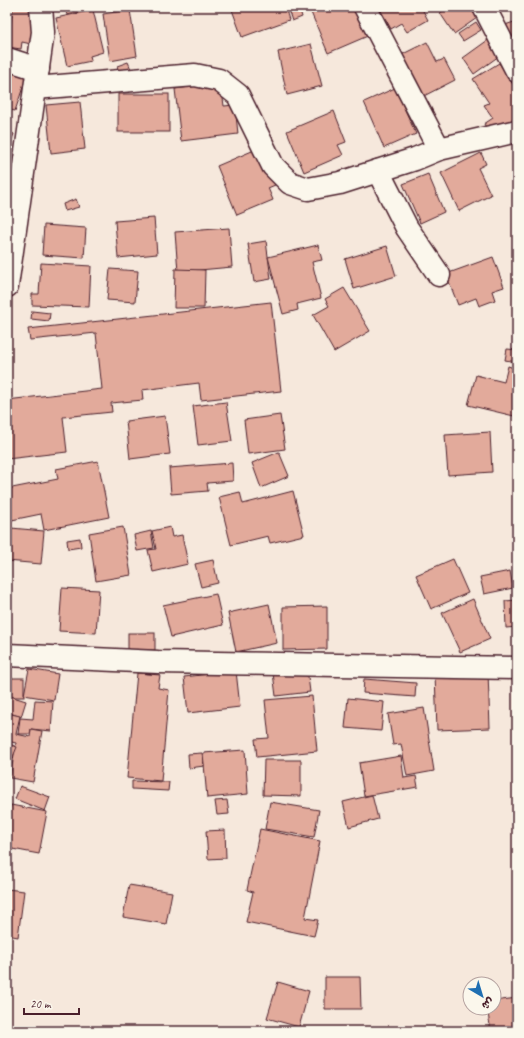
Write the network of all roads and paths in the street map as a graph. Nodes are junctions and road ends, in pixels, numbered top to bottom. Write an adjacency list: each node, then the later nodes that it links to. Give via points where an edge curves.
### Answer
1 (41, 7): 6 (street, via 43,32)
2 (365, 7): 8 (street)
3 (484, 7): 5 (street)
4 (7, 59): 6 (street)
5 (517, 71)
6 (37, 78): 9 (street, via 195,75 219,80 238,95 273,166 290,183 308,189 340,183); 10 (street)
7 (517, 131): 8 (street)
8 (439, 149): 9 (street)
9 (378, 171): 11 (street, via 407,228)
10 (10, 237): 12 (street)
11 (439, 275)
12 (7, 286)
13 (7, 655): 14 (street, via 166,662)
14 (517, 668)

